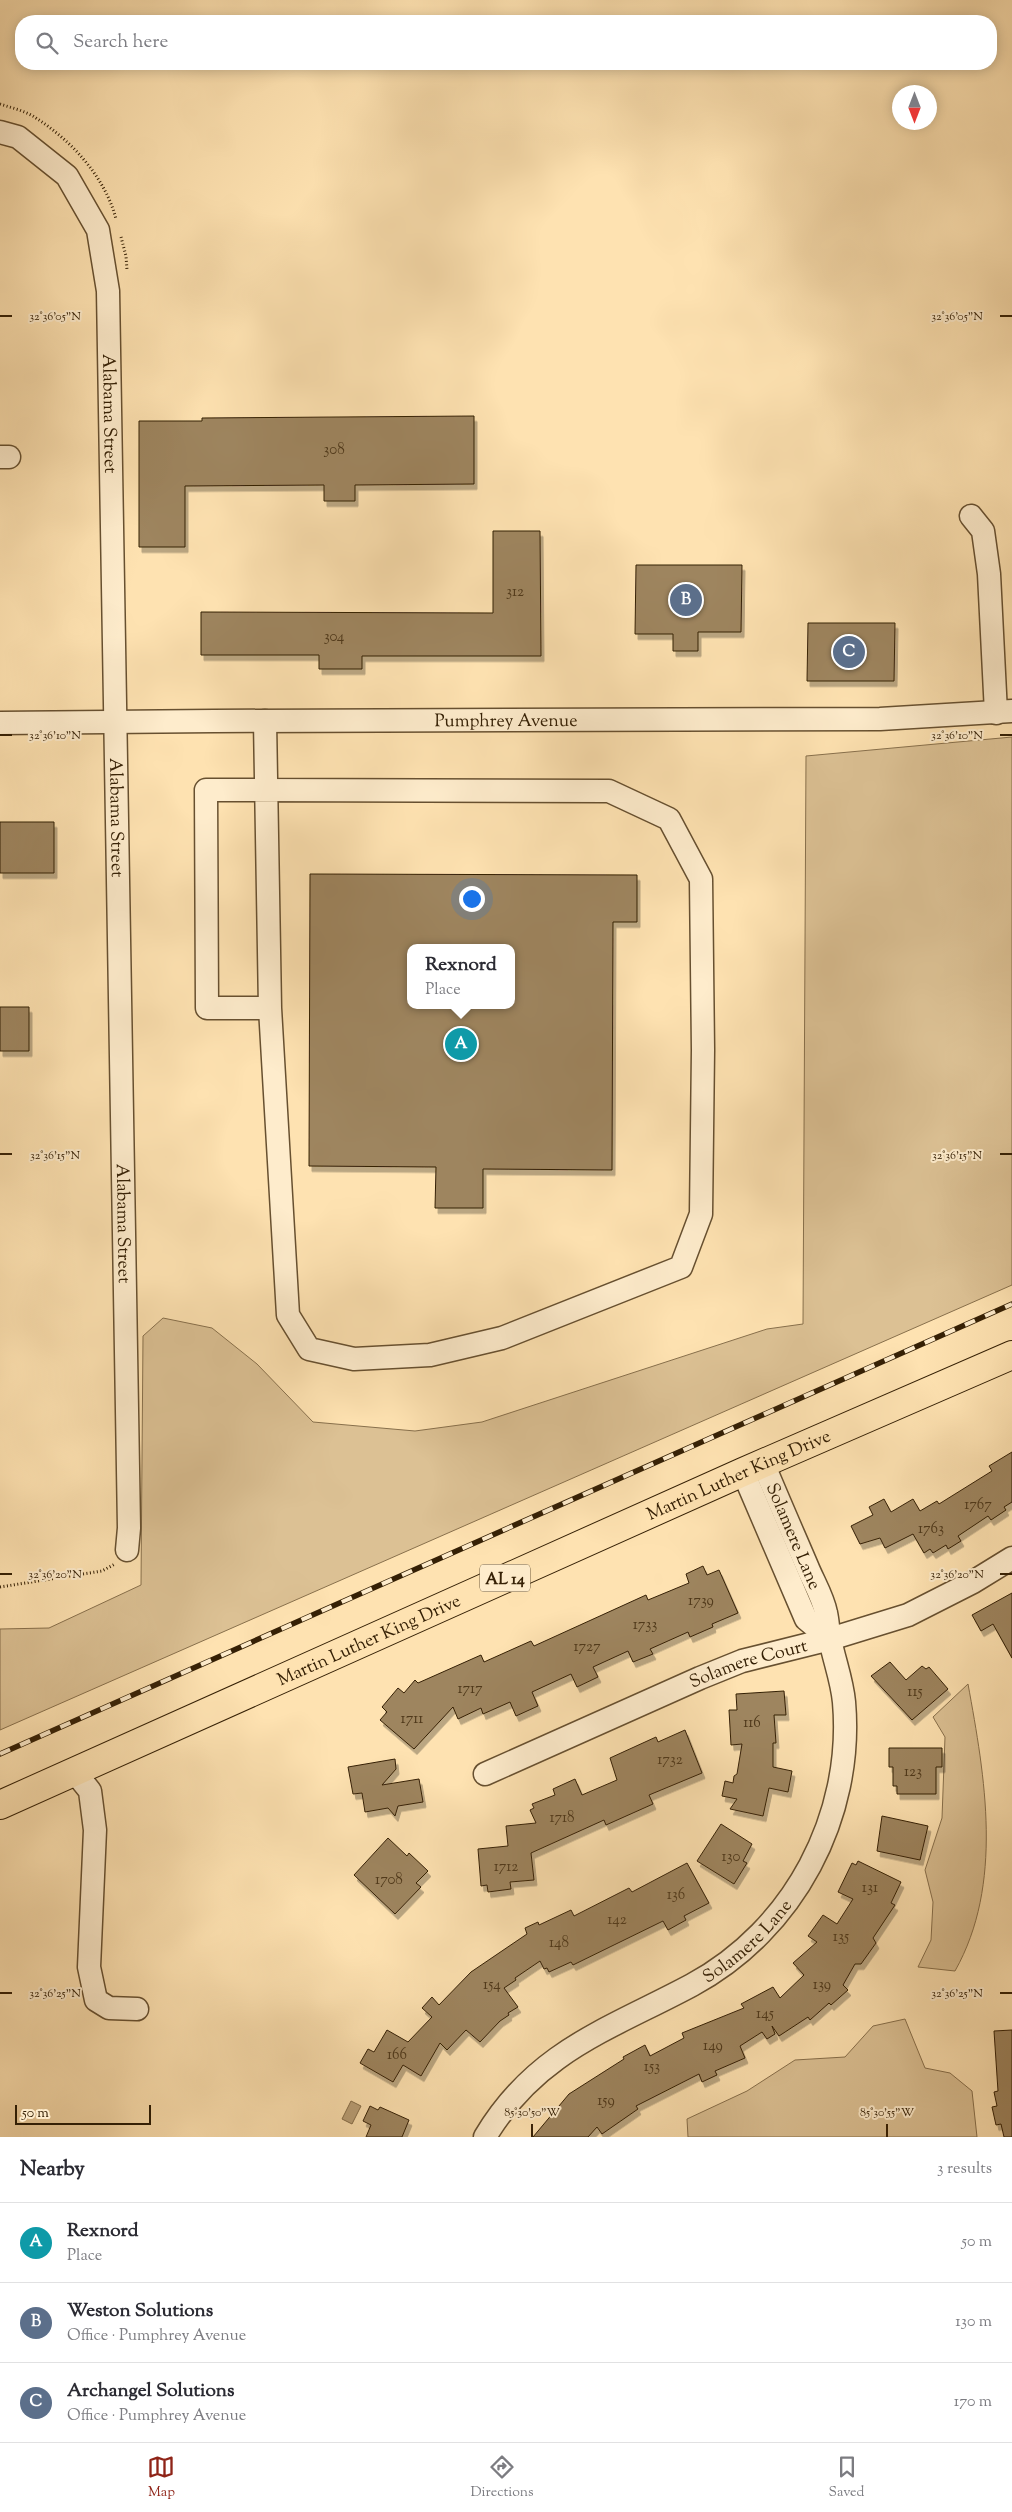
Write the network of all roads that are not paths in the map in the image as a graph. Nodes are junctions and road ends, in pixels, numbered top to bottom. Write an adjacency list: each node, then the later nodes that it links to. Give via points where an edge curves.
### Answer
1 (0, 132): 4 (street, Alabama Street, via 18,137 67,176 98,230 108,291)
2 (971, 516): 3 (street, via 984,531)
3 (1004, 712): 5 (street, Pumphrey Avenue, via 880,719)
4 (117, 721): 5 (street, Pumphrey Avenue); 6 (street, Pumphrey Avenue); 11 (street, Alabama Street)
5 (266, 721): 7 (street)
6 (0, 724)
7 (265, 790): 8 (street); 8 (street, via 206,790 207,1008); 8 (street, via 609,791 669,819 701,879 701,1214 681,1267 502,1338 430,1355 354,1359 309,1349 288,1315)
8 (270, 1008)
9 (1012, 1354): 10 (main road, Martin Luther King Drive / AL 14)
10 (753, 1467): 13 (street, Solamere Lane, via 826,1612); 14 (main road, Martin Luther King Drive / AL 14)
11 (127, 1550)
12 (1012, 1558): 13 (street, Solamere Court, via 908,1615)
13 (830, 1639): 15 (street, Solamere Court, via 734,1664); 18 (street, Solamere Lane, via 844,1701 843,1760 840,1786 825,1835 804,1878 770,1923 740,1951 712,1973 600,2031 553,2060 521,2088)
14 (74, 1771): 16 (main road, Martin Luther King Drive / AL 14); 17 (street, via 90,1791 95,1830 89,1967 96,2000 108,2008)
15 (486, 1774)
16 (0, 1805)
17 (137, 2009)
18 (484, 2137)

